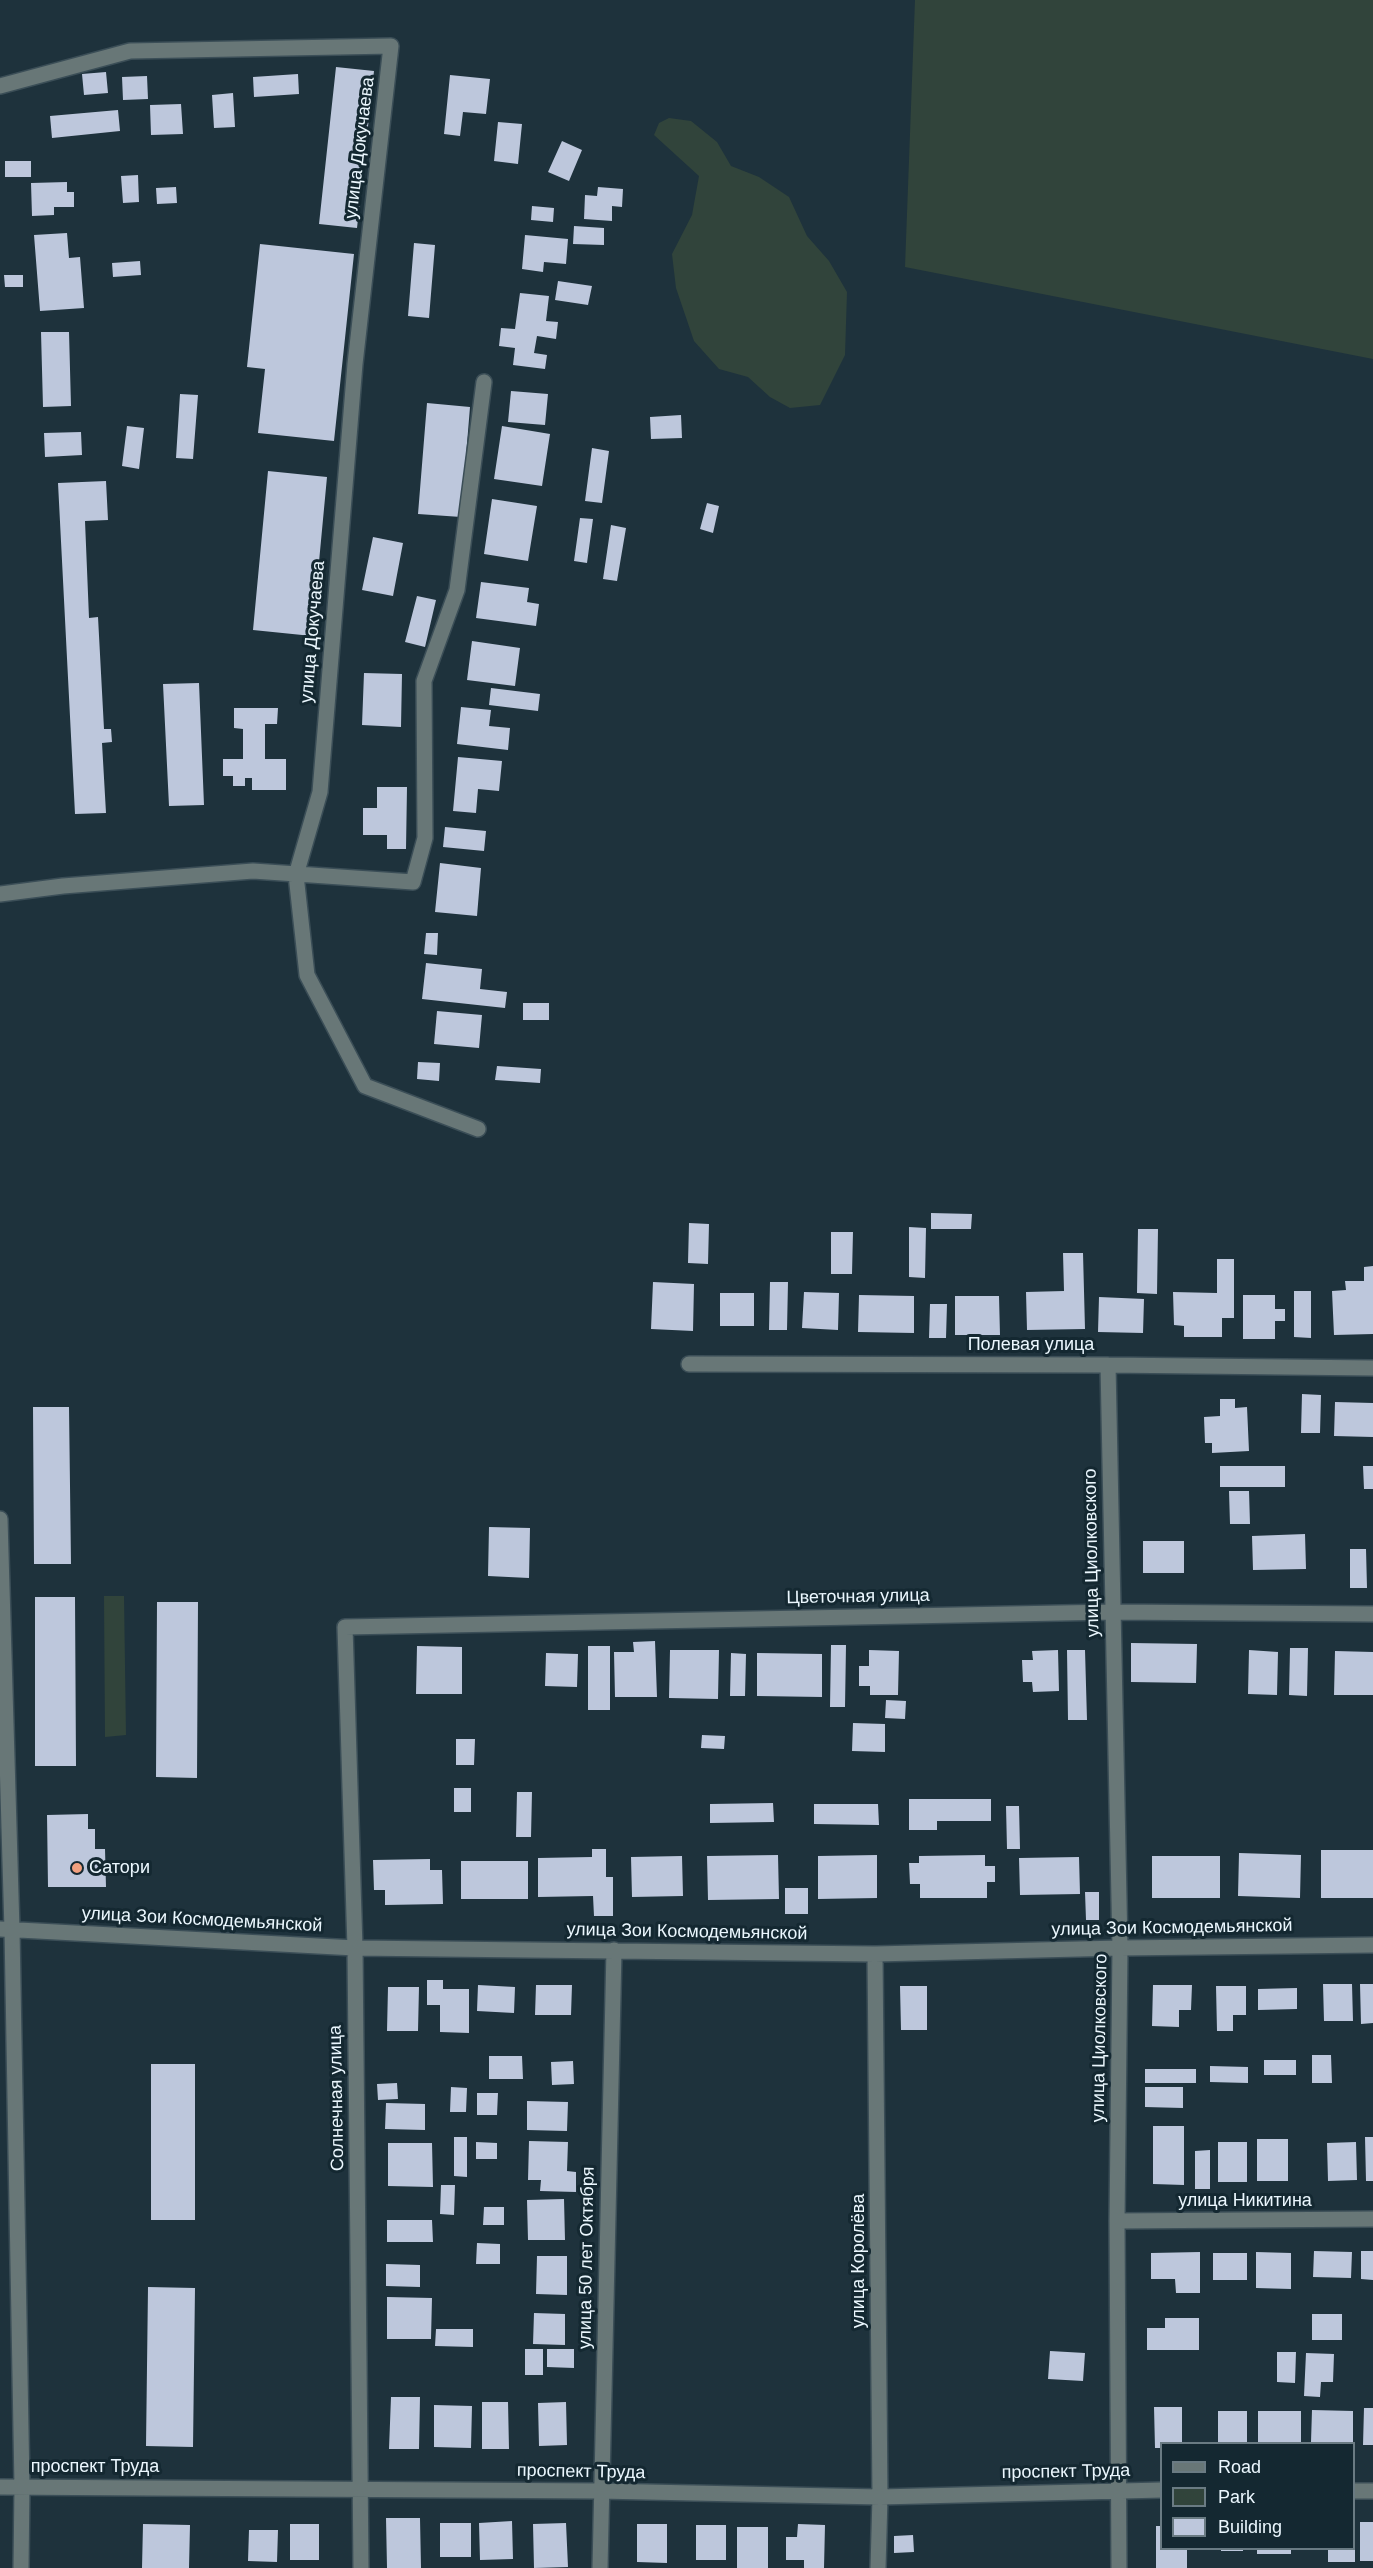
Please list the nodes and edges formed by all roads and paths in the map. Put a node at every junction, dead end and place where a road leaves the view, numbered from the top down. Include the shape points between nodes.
1 (0, 86) edge
2 (484, 382) dead end
3 (296, 875) junction
4 (0, 894) edge
5 (478, 1129) dead end
6 (689, 1364) dead end
7 (1108, 1365) junction
8 (1373, 1368) edge
9 (0, 1519) edge
10 (1112, 1612) junction
11 (1373, 1614) edge
12 (345, 1628) joint
13 (6, 1930) edge
14 (1373, 1945) edge
15 (355, 1948) junction
16 (1120, 1948) junction
17 (614, 1950) junction
18 (875, 1954) junction
19 (1373, 2219) edge
20 (1117, 2221) junction
21 (22, 2486) junction
22 (0, 2487) edge
23 (361, 2489) junction
24 (1117, 2490) junction
25 (1160, 2490) edge
26 (600, 2491) junction
27 (1355, 2491) edge
28 (1373, 2491) edge
29 (880, 2496) junction
30 (21, 2568) edge
31 (361, 2568) edge
32 (600, 2568) edge
33 (878, 2568) edge
34 (1119, 2568) edge

1 - 3 street, улица Докучаева via 130,51 391,46 354,364 320,792
2 - 3 street via 457,590 424,681 425,838 413,882
3 - 4 street via 253,871
3 - 5 street, улица Докучаева via 307,975 365,1086
6 - 7 street, Полевая улица
7 - 8 street, Полевая улица
7 - 10 street, улица Циолковского
9 - 13 street
10 - 11 street, Цветочная улица
10 - 12 street, Цветочная улица
10 - 16 street, улица Циолковского
12 - 15 street, Солнечная улица
13 - 15 street, улица Зои Космодемьянской
13 - 21 street
14 - 16 street, улица Зои Космодемьянской
15 - 17 street, улица Зои Космодемьянской
15 - 23 street, Солнечная улица
16 - 18 street, улица Зои Космодемьянской
16 - 20 street, улица Циолковского
17 - 18 street, улица Зои Космодемьянской
17 - 26 street, улица 50 лет Октября
18 - 29 street, улица Королёва
19 - 20 street, улица Никитина
20 - 24 street, улица Циолковского
21 - 22 street, проспект Труда
21 - 23 street, проспект Труда
21 - 30 street
23 - 26 street, проспект Труда
23 - 31 street, Солнечная улица
24 - 25 street, проспект Труда
24 - 29 street, проспект Труда
24 - 34 street, улица Циолковского
26 - 29 street, проспект Труда
26 - 32 street, улица 50 лет Октября
27 - 28 street
29 - 33 street, улица Королёва

